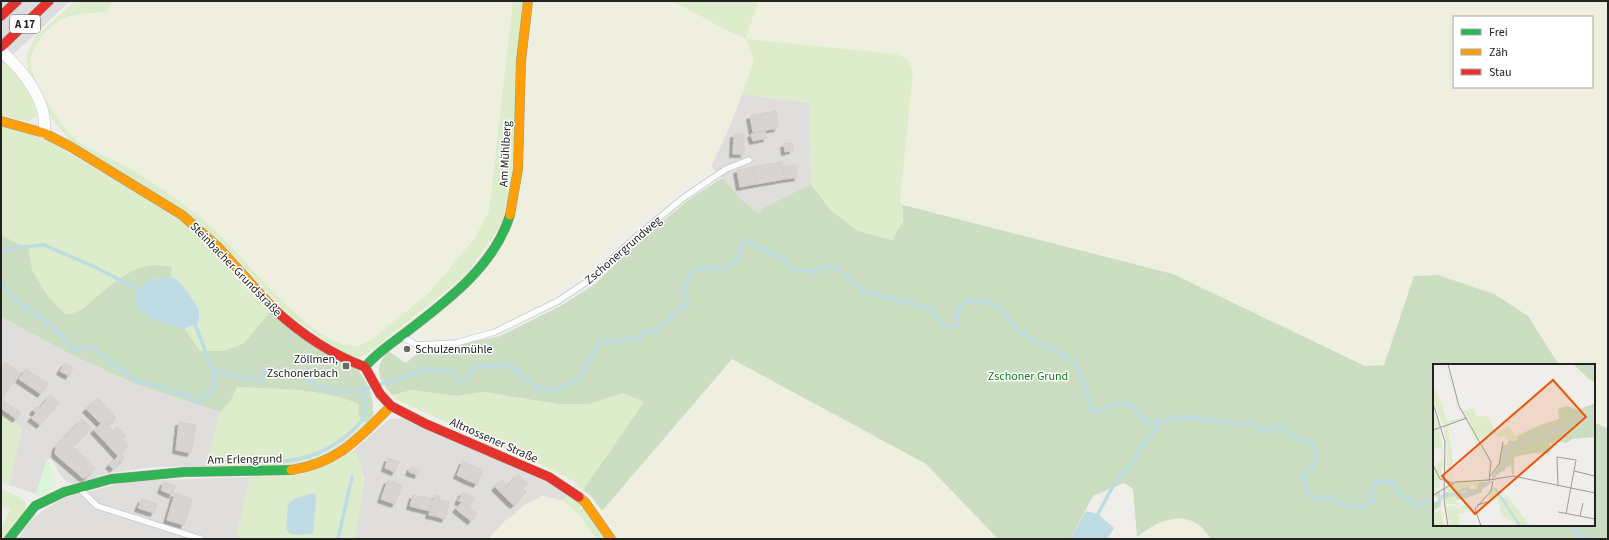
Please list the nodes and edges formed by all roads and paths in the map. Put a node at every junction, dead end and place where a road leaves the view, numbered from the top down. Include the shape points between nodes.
1 (17, 1) edge
2 (48, 1) edge
3 (528, 1) edge
4 (1, 16) edge
5 (1, 46) edge
6 (1, 51) edge
7 (1, 121) edge
8 (44, 133) junction
9 (749, 160) dead end
10 (400, 336) junction
11 (367, 371) junction
12 (391, 406) junction
13 (79, 488) junction
14 (9, 539) edge
15 (201, 539) edge
16 (611, 539) edge

1 - 4 main road, A 17
2 - 5 main road, A 17
3 - 10 main road, Am Mühlberg via 520,64 519,162 506,227 479,268 444,301
6 - 8 street via 20,70 33,90 46,122
7 - 8 main road, Steinbacher Grundstraße
8 - 11 main road, Steinbacher Grundstraße via 117,174 182,215 218,248 268,304 287,321 305,336
9 - 10 lane, Zschonergrundweg via 726,169 683,198 591,279 558,301 495,332 456,343 417,345
10 - 11 main road, Am Mühlberg via 373,357
11 - 12 main road, Altnossener Straße via 380,394
12 - 13 main road, Am Erlengrund via 344,451 301,470 155,473 110,479
12 - 16 main road, Altnossener Straße via 426,424 549,477 569,489 586,502
13 - 14 main road, Am Erlengrund via 35,506
13 - 15 lane via 96,506

